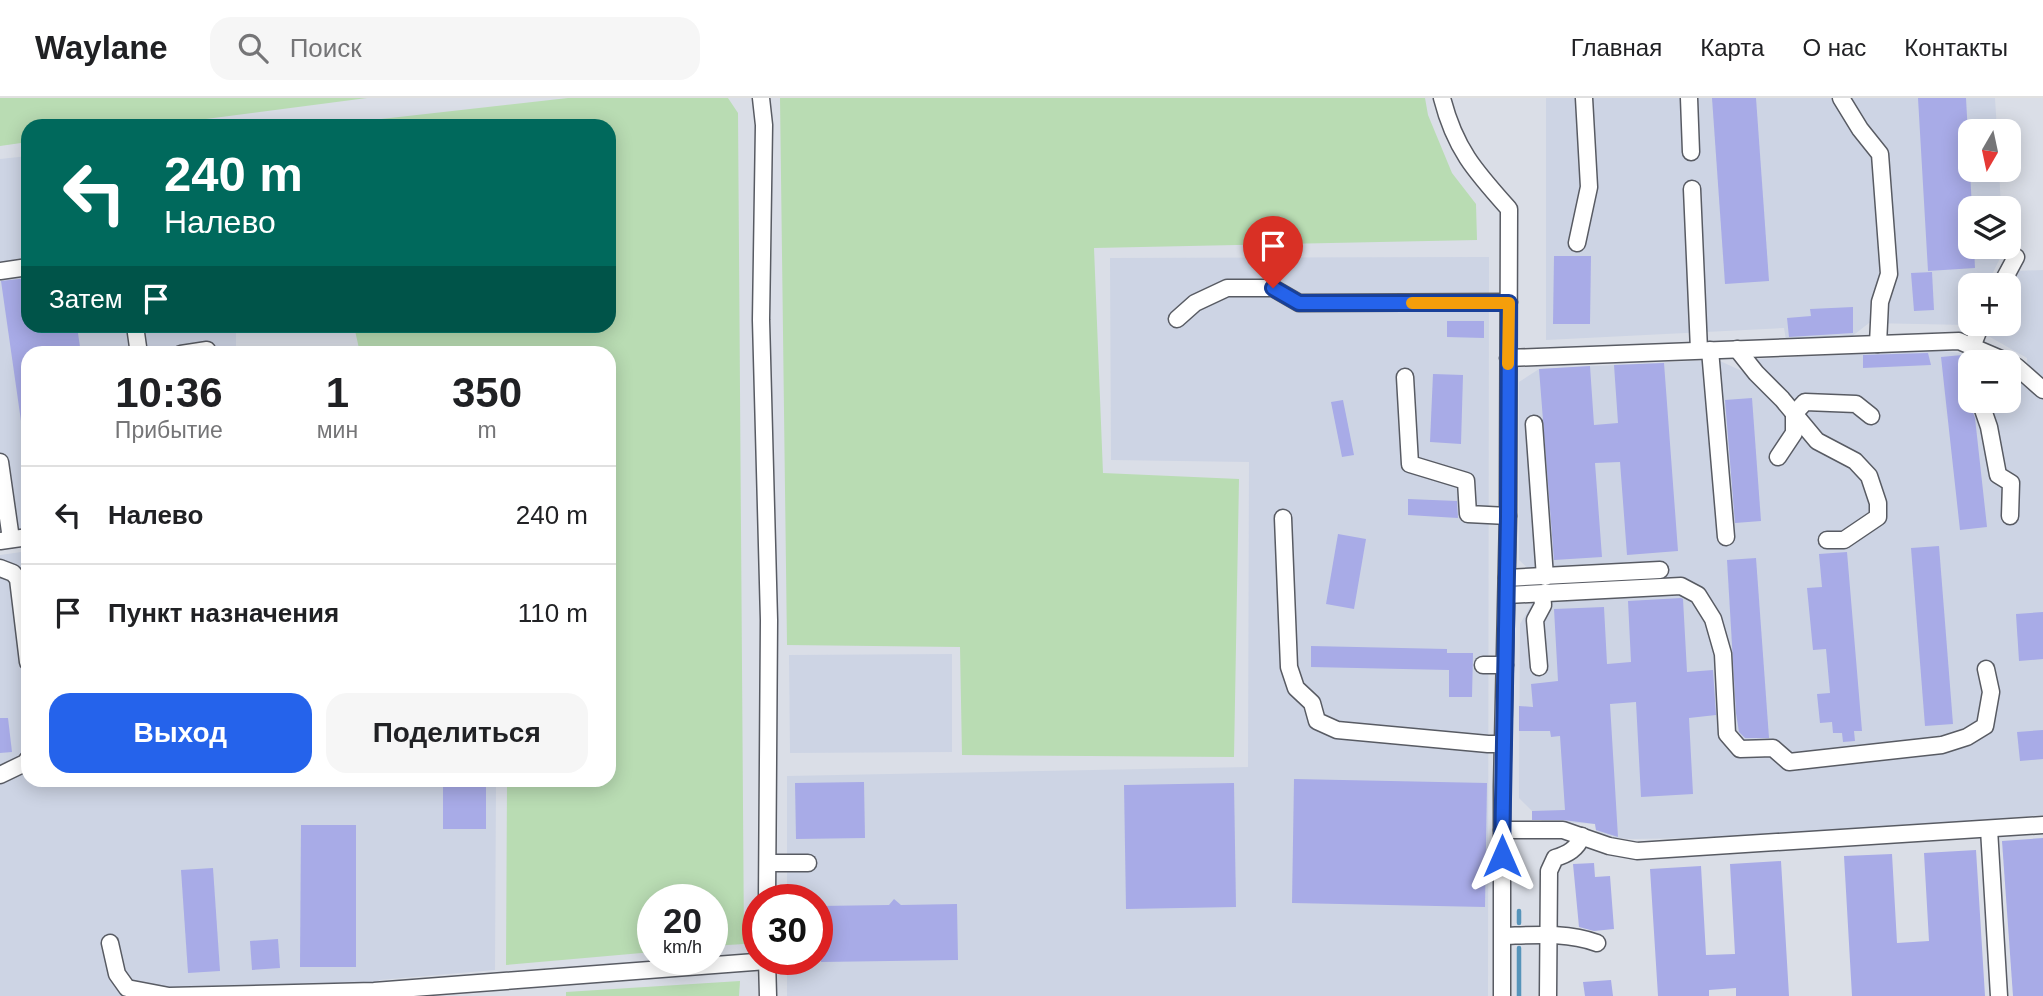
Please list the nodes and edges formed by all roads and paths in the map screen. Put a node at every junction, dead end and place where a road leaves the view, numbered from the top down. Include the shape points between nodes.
1 (761, 98) edge
2 (1443, 98) edge
3 (1584, 98) edge
4 (1689, 98) edge
5 (1841, 98) edge
6 (1691, 152) dead end
7 (1692, 190) dead end
8 (1577, 243) dead end
9 (21, 268) edge
10 (0, 271) edge
11 (1509, 303) junction
12 (1177, 319) dead end
13 (1878, 344) junction
14 (1737, 349) junction
15 (1704, 350) junction
16 (1969, 350) edge
17 (1508, 358) junction
18 (2021, 373) edge
19 (1405, 377) dead end
20 (2043, 390) edge
21 (1984, 413) edge
22 (1794, 414) junction
23 (1871, 416) dead end
24 (1534, 424) dead end
25 (1778, 457) dead end
26 (0, 462) edge
27 (1508, 516) junction
28 (2010, 516) dead end
29 (1283, 518) dead end
30 (1726, 537) dead end
31 (6, 540) edge
32 (1827, 540) dead end
33 (0, 568) edge
34 (1660, 570) dead end
35 (1545, 577) junction
36 (1507, 586) junction
37 (1542, 594) junction
38 (21, 604) edge
39 (1483, 665) dead end
40 (1505, 665) junction
41 (1539, 667) dead end
42 (1986, 668) dead end
43 (1503, 744) junction
44 (21, 765) edge
45 (0, 775) edge
46 (2043, 825) edge
47 (1989, 829) junction
48 (1502, 830) junction
49 (1582, 836) junction
50 (768, 863) junction
51 (808, 863) dead end
52 (767, 884) edge
53 (1549, 935) junction
54 (1503, 936) junction
55 (110, 943) dead end
56 (1598, 943) dead end
57 (742, 962) edge
58 (767, 975) edge
59 (768, 996) edge
60 (1502, 996) edge
61 (1548, 996) edge
62 (2000, 996) edge

1 - 50 street
2 - 11 street via 1459,147 1509,209
3 - 8 street via 1589,187
4 - 6 street
5 - 13 street via 1880,154 1889,274 1880,302
7 - 15 street
9 - 10 street
11 - 12 street via 1299,303 1273,288 1227,288 1195,303
11 - 17 street
13 - 14 street
13 - 16 street via 1959,341
14 - 15 street
14 - 22 street
15 - 17 street
15 - 30 street
17 - 27 street
18 - 20 street
19 - 27 street via 1410,464 1466,481 1468,514
21 - 28 street via 1998,475 2011,483
22 - 23 street via 1805,402 1837,401 1856,404
22 - 25 street via 1794,433
22 - 32 street via 1817,441 1855,461 1869,476 1878,503 1878,517 1861,531 1844,540
24 - 35 street
26 - 31 street
27 - 36 street
29 - 43 street via 1289,667 1296,688 1312,703 1317,721 1337,730
33 - 38 street via 18,579
34 - 35 street
35 - 36 street
36 - 37 street
36 - 40 street
37 - 41 street via 1543,605 1535,620
37 - 42 street via 1681,586 1698,595 1713,619 1723,654 1727,734 1740,749 1773,748 1789,762 1942,745 1967,737 1985,726 1991,692
39 - 40 street
40 - 43 street
43 - 48 street
44 - 45 street
46 - 47 street
47 - 49 street via 1637,851
47 - 62 street
48 - 49 street via 1563,830
48 - 54 street
49 - 53 street via 1569,853 1555,858 1549,871
50 - 51 street
50 - 52 street
53 - 54 street
53 - 56 street
53 - 61 street
54 - 60 street
55 - 57 street via 117,974 127,988 169,996 374,991
58 - 59 street

